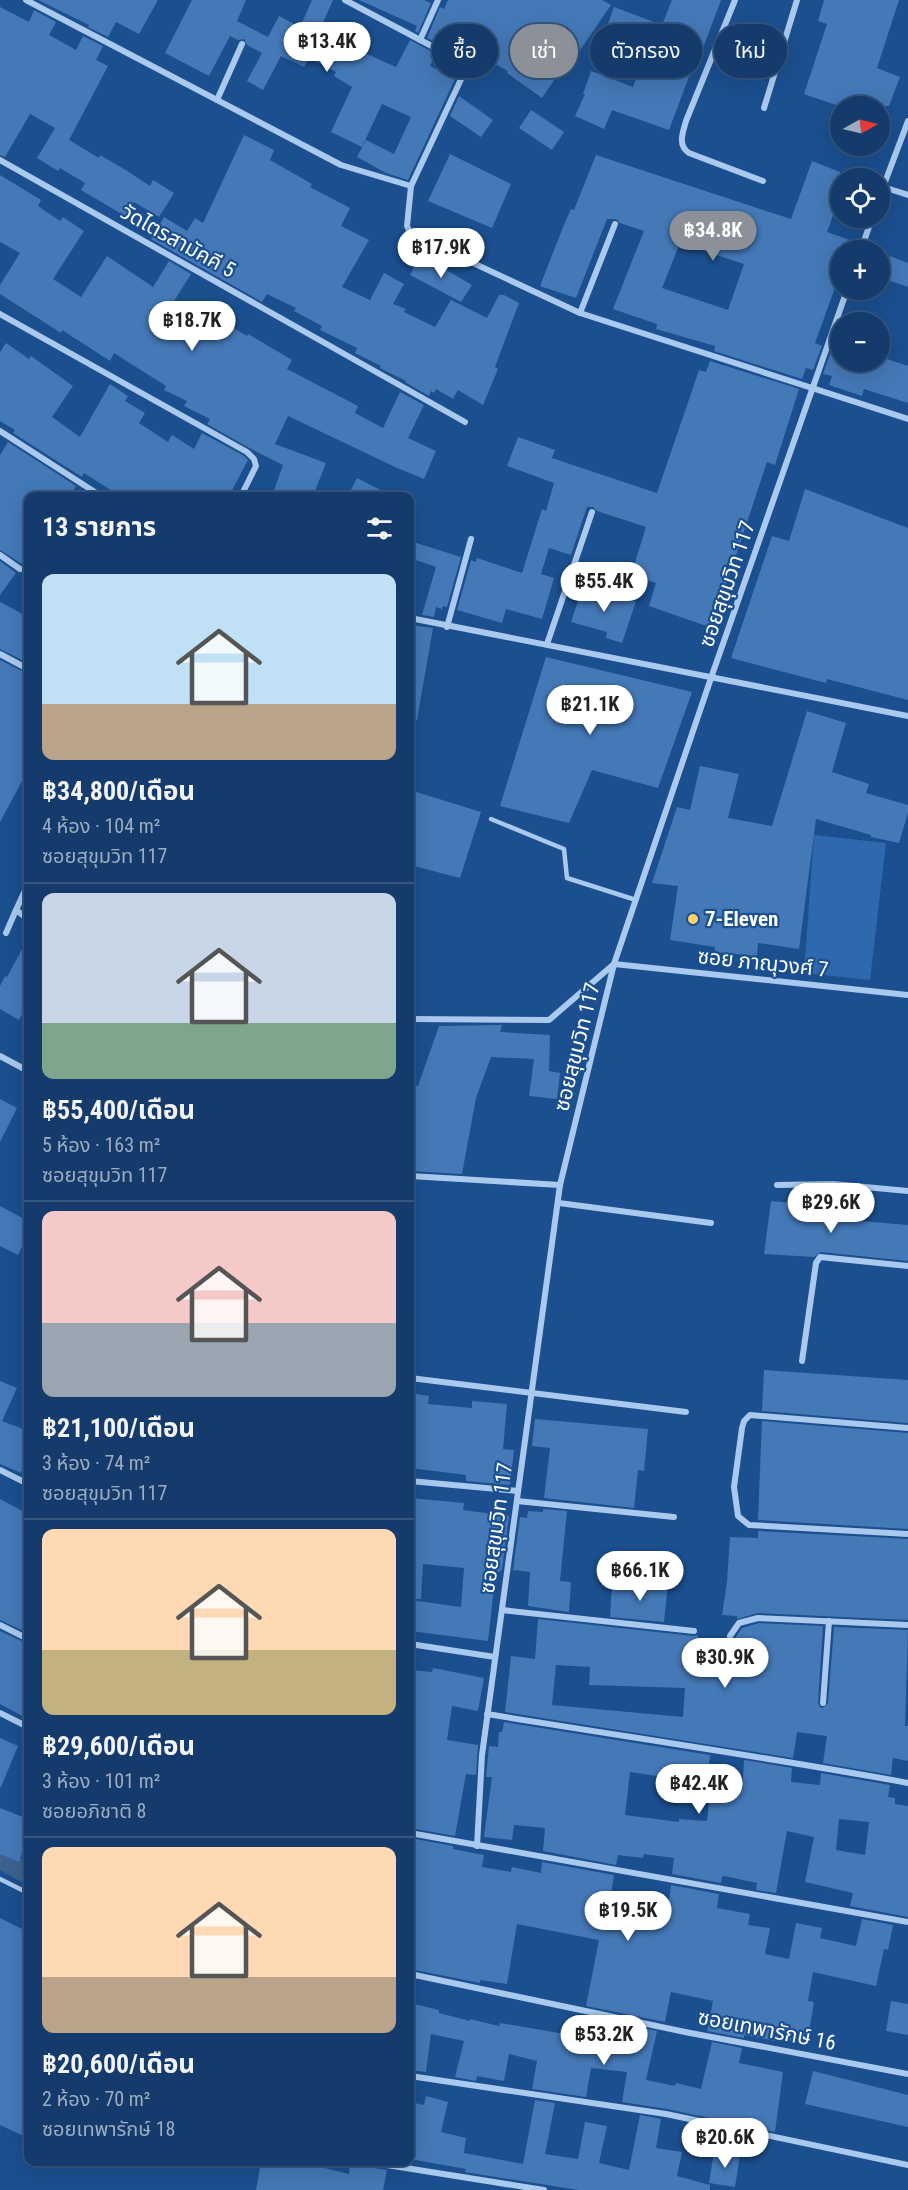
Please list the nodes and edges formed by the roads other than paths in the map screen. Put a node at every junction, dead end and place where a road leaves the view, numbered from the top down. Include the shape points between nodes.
1 (26, 0) edge
2 (345, 0) edge
3 (438, 0) edge
4 (735, 0) edge
5 (797, 0) edge
6 (420, 40) junction
7 (242, 44) dead end
8 (217, 100) junction
9 (764, 108) dead end
10 (908, 121) edge
11 (0, 160) edge
12 (890, 169) edge
13 (763, 181) dead end
14 (411, 186) junction
15 (890, 189) edge
16 (908, 195) edge
17 (615, 224) dead end
18 (843, 300) edge
19 (580, 313) junction
20 (0, 314) edge
21 (812, 389) junction
22 (908, 419) edge
23 (465, 422) dead end
24 (0, 431) edge
25 (95, 492) edge
26 (243, 492) edge
27 (592, 512) dead end
28 (471, 539) dead end
29 (0, 555) edge
30 (20, 569) dead end
31 (414, 619) edge
32 (447, 627) junction
33 (547, 644) junction
34 (0, 654) edge
35 (24, 667) edge
36 (711, 678) junction
37 (908, 716) edge
38 (491, 819) dead end
39 (24, 893) edge
40 (636, 900) junction
41 (16, 910) junction
42 (24, 916) edge
43 (6, 933) dead end
44 (614, 964) junction
45 (908, 995) edge
46 (414, 1019) edge
47 (0, 1056) edge
48 (24, 1069) edge
49 (414, 1176) edge
50 (561, 1185) junction
51 (777, 1185) dead end
52 (908, 1191) edge
53 (559, 1203) junction
54 (711, 1223) dead end
55 (908, 1266) edge
56 (802, 1361) dead end
57 (414, 1378) edge
58 (532, 1392) junction
59 (686, 1412) dead end
60 (908, 1428) edge
61 (0, 1470) edge
62 (414, 1481) edge
63 (24, 1482) edge
64 (518, 1491) junction
65 (517, 1501) junction
66 (674, 1517) dead end
67 (908, 1534) edge
68 (502, 1610) junction
69 (829, 1621) junction
70 (0, 1625) edge
71 (908, 1625) edge
72 (694, 1631) dead end
73 (24, 1637) edge
74 (414, 1645) edge
75 (495, 1657) junction
76 (726, 1676) dead end
77 (823, 1703) dead end
78 (0, 1713) edge
79 (487, 1714) junction
80 (24, 1725) edge
81 (908, 1783) edge
82 (414, 1834) edge
83 (477, 1845) junction
84 (0, 1879) edge
85 (24, 1891) edge
86 (908, 1922) edge
87 (414, 1975) edge
88 (908, 2074) edge
89 (414, 2077) edge
90 (908, 2165) edge
91 (393, 2166) edge
92 (544, 2190) edge

1 - 8 street
2 - 6 street
3 - 6 street
4 - 13 street via 686,121 682,146 689,153
5 - 9 street
6 - 14 street via 464,67
7 - 8 street
8 - 14 street via 341,165
10 - 12 street
11 - 23 street, วัดไตรสามัคคี 5
14 - 19 street via 407,226 411,234
15 - 16 street
17 - 19 street
18 - 21 street, ซอยสุขุมวิท 117
19 - 21 street
20 - 26 street via 247,452 256,466
21 - 22 street
21 - 36 street, ซอยสุขุมวิท 117
24 - 25 street
27 - 33 street
28 - 32 street
29 - 30 street
31 - 32 street
32 - 33 street
33 - 36 street
34 - 35 street
36 - 37 street
36 - 40 street, ซอยสุขุมวิท 117
38 - 40 lane via 564,849 567,878
39 - 41 street
40 - 44 street, ซอยสุขุมวิท 117
41 - 42 street
41 - 43 street
44 - 45 street, ซอย ภาณุวงศ์ 7
44 - 46 street via 549,1020
44 - 50 street, ซอยสุขุมวิท 117
47 - 48 street
49 - 50 street
50 - 53 street, ซอยสุขุมวิท 117
51 - 52 street via 833,1184
53 - 54 street
53 - 58 street, ซอยสุขุมวิท 117
55 - 56 street via 820,1257
57 - 58 street
58 - 59 street
58 - 64 street, ซอยสุขุมวิท 117
60 - 67 street via 750,1415 742,1428 734,1487 738,1516 749,1526
61 - 63 street
62 - 64 street
64 - 65 street, ซอยสุขุมวิท 117
65 - 66 street
65 - 68 street, ซอยสุขุมวิท 117
68 - 72 street
68 - 75 street, ซอยสุขุมวิท 117
69 - 71 street
69 - 76 street via 758,1618 739,1623 730,1636
69 - 77 street
70 - 73 street
74 - 75 street
75 - 79 street, ซอยสุขุมวิท 117
78 - 80 street
79 - 81 street
79 - 83 street, ซอยสุขุมวิท 117
82 - 83 street
83 - 86 street
84 - 85 lane
87 - 88 street, ซอยเทพารักษ์ 16
89 - 90 street via 666,2114
91 - 92 street

